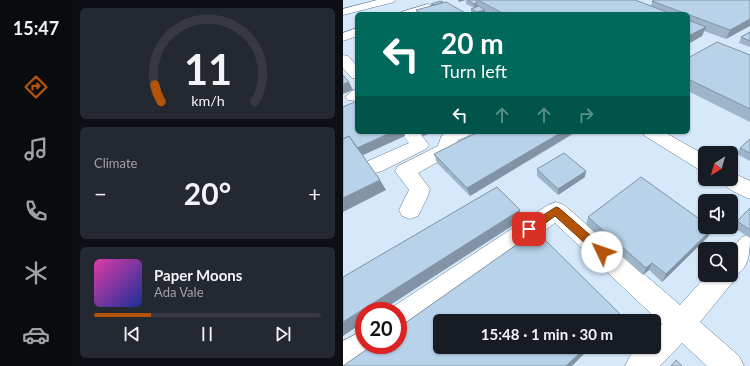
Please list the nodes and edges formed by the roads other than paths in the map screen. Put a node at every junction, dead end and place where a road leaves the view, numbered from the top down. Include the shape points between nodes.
1 (368, 0) edge
2 (390, 0) edge
3 (343, 7) edge
4 (428, 7) edge
5 (343, 12) edge
6 (412, 12) edge
7 (343, 19) edge
8 (355, 21) edge
9 (355, 33) edge
10 (343, 38) edge
11 (343, 58) edge
12 (355, 73) edge
13 (411, 134) edge
14 (457, 134) edge
15 (654, 134) edge
16 (698, 160) edge
17 (375, 166) dead end
18 (738, 184) edge
19 (750, 191) edge
20 (410, 210) dead end
21 (750, 244) edge
22 (738, 258) edge
23 (717, 282) edge
24 (407, 314) edge
25 (682, 323) junction
26 (355, 350) edge
27 (343, 358) edge
28 (640, 366) edge
29 (729, 366) edge

1 - 3 lane
2 - 5 lane
4 - 6 lane
7 - 8 lane
9 - 10 lane
11 - 12 lane
13 - 17 lane via 420,145
14 - 20 lane via 450,137 446,150 405,171 420,189
15 - 16 lane
18 - 19 lane
21 - 22 lane
23 - 25 lane
24 - 25 lane via 556,211
25 - 28 lane
25 - 29 lane
26 - 27 lane

